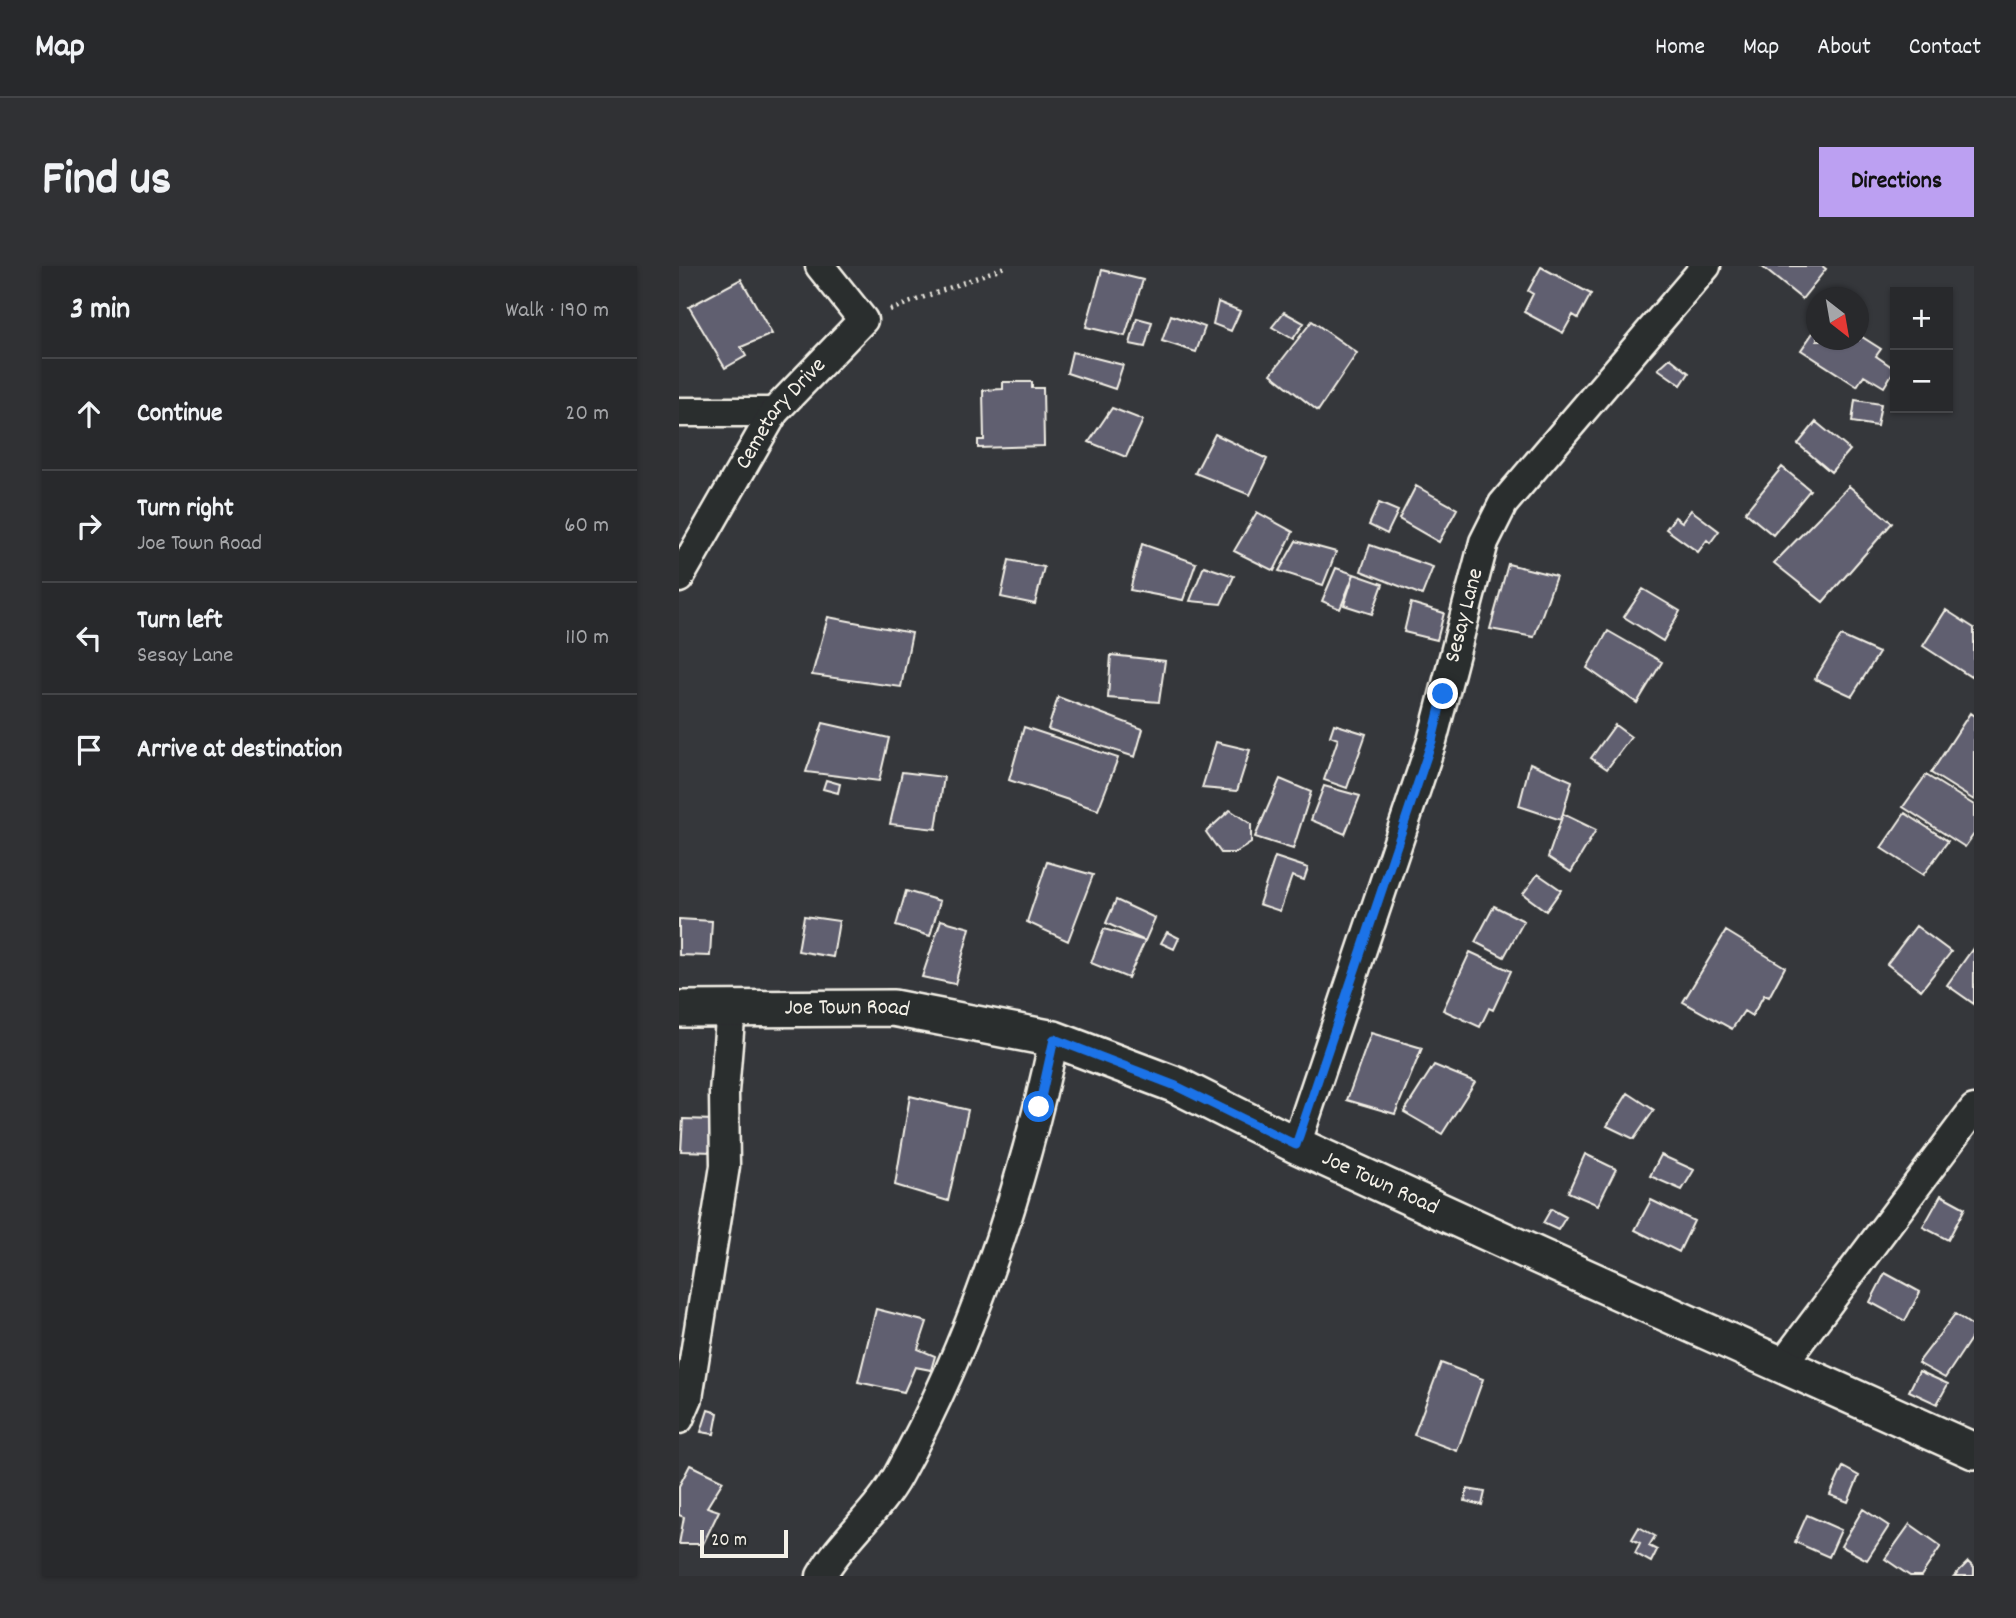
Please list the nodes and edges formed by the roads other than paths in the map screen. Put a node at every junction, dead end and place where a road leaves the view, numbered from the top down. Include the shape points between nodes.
1 (820, 266) edge
2 (1706, 266) edge
3 (679, 412) edge
4 (774, 412) junction
5 (679, 578) edge
6 (731, 1008) junction
7 (679, 1009) edge
8 (1054, 1039) junction
9 (1974, 1109) edge
10 (1296, 1145) junction
11 (1781, 1366) junction
12 (679, 1419) edge
13 (1974, 1451) edge
14 (821, 1576) edge

1 - 4 street, Cemetary Drive via 863,320
2 - 10 street, Sesay Lane via 1503,504 1484,542 1432,741
3 - 4 street
4 - 5 street, Cemetary Drive
6 - 7 street, Joe Town Road
6 - 8 street, Joe Town Road via 893,1008
6 - 12 street via 724,1092 725,1166 688,1398
8 - 10 street, Joe Town Road via 1176,1086
8 - 14 street via 1035,1130 997,1250 946,1383 897,1478
9 - 11 street
10 - 11 street, Joe Town Road
11 - 13 street, Joe Town Road

